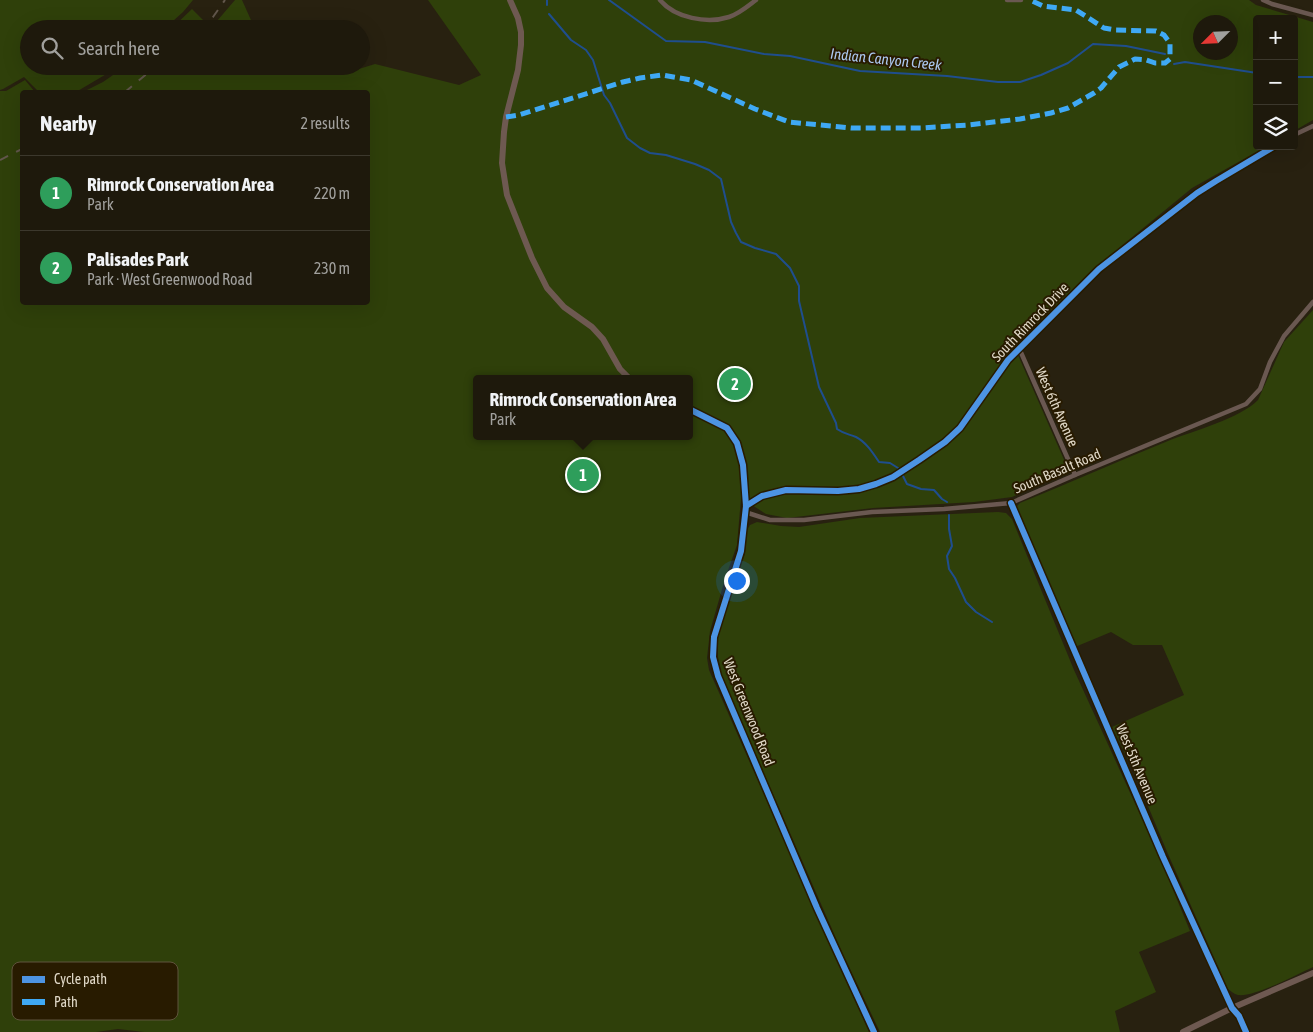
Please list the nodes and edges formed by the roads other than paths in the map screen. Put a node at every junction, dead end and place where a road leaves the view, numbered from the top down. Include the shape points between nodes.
1 (510, 0) edge
2 (660, 0) edge
3 (756, 0) edge
4 (1007, 0) edge
5 (1021, 0) edge
6 (1263, 0) edge
7 (1313, 15) edge
8 (1313, 126) edge
9 (1298, 133) edge
10 (1268, 150) edge
11 (1313, 302) edge
12 (1019, 348) junction
13 (626, 375) edge
14 (693, 411) edge
15 (1075, 475) junction
16 (1011, 503) junction
17 (745, 509) junction
18 (1313, 972) edge
19 (1232, 1008) junction
20 (874, 1032) edge
21 (1183, 1032) edge
22 (1246, 1032) edge

1 - 13 street via 518,18 521,45 504,132 502,163 506,195 547,288 564,306 592,326
2 - 3 street via 674,11 705,19 729,17
4 - 5 street
6 - 7 street
8 - 9 street
10 - 12 street, South Rimrock Drive via 1197,193 1099,269
11 - 15 street, South Basalt Road via 1284,336 1260,389 1246,404
12 - 15 street, West 6th Avenue
12 - 17 street, South Rimrock Drive via 960,428 893,477 859,489 786,490 762,496
14 - 17 street, West Greenwood Road via 727,428 737,443 743,464
15 - 16 street, South Basalt Road
16 - 17 street, South Basalt Road via 804,520 770,520
16 - 19 street, West 5th Avenue
17 - 20 street, West Greenwood Road via 741,551 714,637 713,657 718,676 817,908
18 - 19 street
19 - 21 street
19 - 22 street, West 5th Avenue

